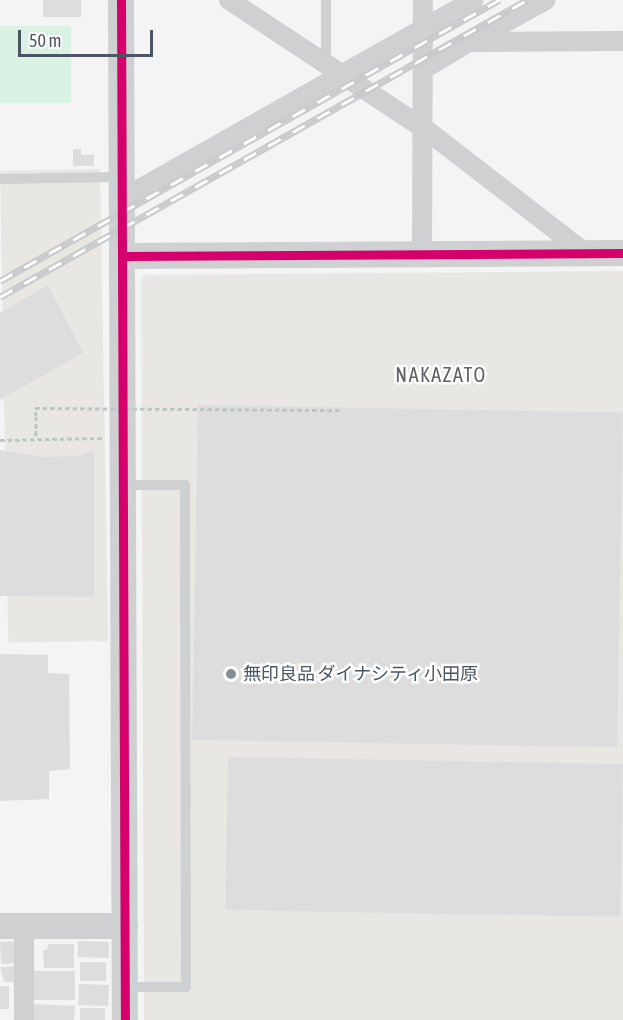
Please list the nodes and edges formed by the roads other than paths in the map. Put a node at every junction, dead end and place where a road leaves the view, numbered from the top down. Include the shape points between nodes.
1 (121, 0) edge
2 (229, 0) edge
3 (326, 0) edge
4 (423, 0) edge
5 (474, 0) edge
6 (546, 0) edge
7 (423, 29) junction
8 (469, 42) junction
9 (623, 42) edge
10 (326, 63) junction
11 (424, 69) junction
12 (343, 75) junction
13 (425, 129) junction
14 (0, 178) edge
15 (122, 188) junction
16 (623, 253) edge
17 (587, 254) junction
18 (422, 255) junction
19 (122, 256) junction
20 (123, 485) junction
21 (12, 926) edge
22 (125, 926) junction
23 (125, 987) junction
24 (24, 1020) edge
25 (125, 1020) edge

1 - 15 street
2 - 10 street
3 - 10 lane
4 - 7 street
5 - 7 street
6 - 8 street
7 - 11 street
7 - 12 street
8 - 9 street
8 - 11 street
10 - 12 street
11 - 13 street
12 - 13 street
12 - 15 street
13 - 17 street
13 - 18 street
14 - 15 lane
15 - 19 street
16 - 17 street
17 - 18 street
18 - 19 street
19 - 20 street
20 - 22 street
20 - 23 lane via 186,485 186,987
21 - 22 street
21 - 24 street
22 - 23 street
23 - 25 street

